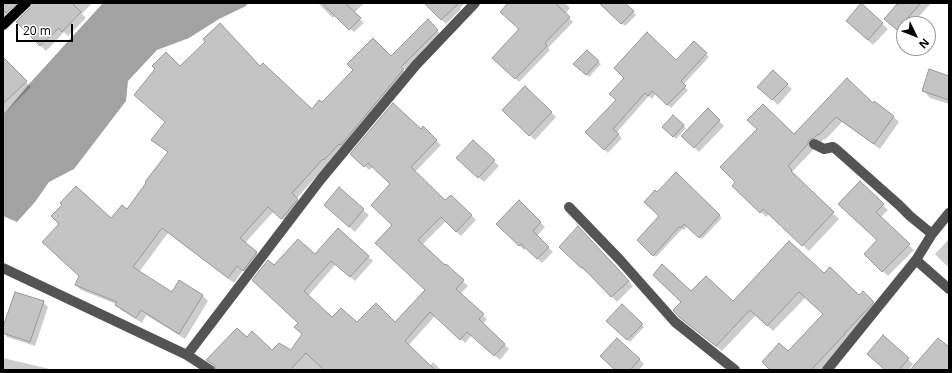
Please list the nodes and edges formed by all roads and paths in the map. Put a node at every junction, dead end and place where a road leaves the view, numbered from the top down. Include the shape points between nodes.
1 (26, 3) edge
2 (475, 3) edge
3 (3, 25) edge
4 (814, 144) dead end
5 (569, 207) dead end
6 (949, 213) edge
7 (932, 234) junction
8 (916, 260) junction
9 (3, 268) edge
10 (949, 288) edge
11 (186, 355) junction
12 (210, 370) edge
13 (735, 370) edge
14 (827, 370) edge

1 - 3 main road
2 - 11 street via 416,65 326,173
4 - 7 street via 824,149 833,147 837,150
5 - 13 street via 675,322
6 - 7 street
7 - 8 street
8 - 10 street
8 - 14 street
9 - 11 street
11 - 12 street

